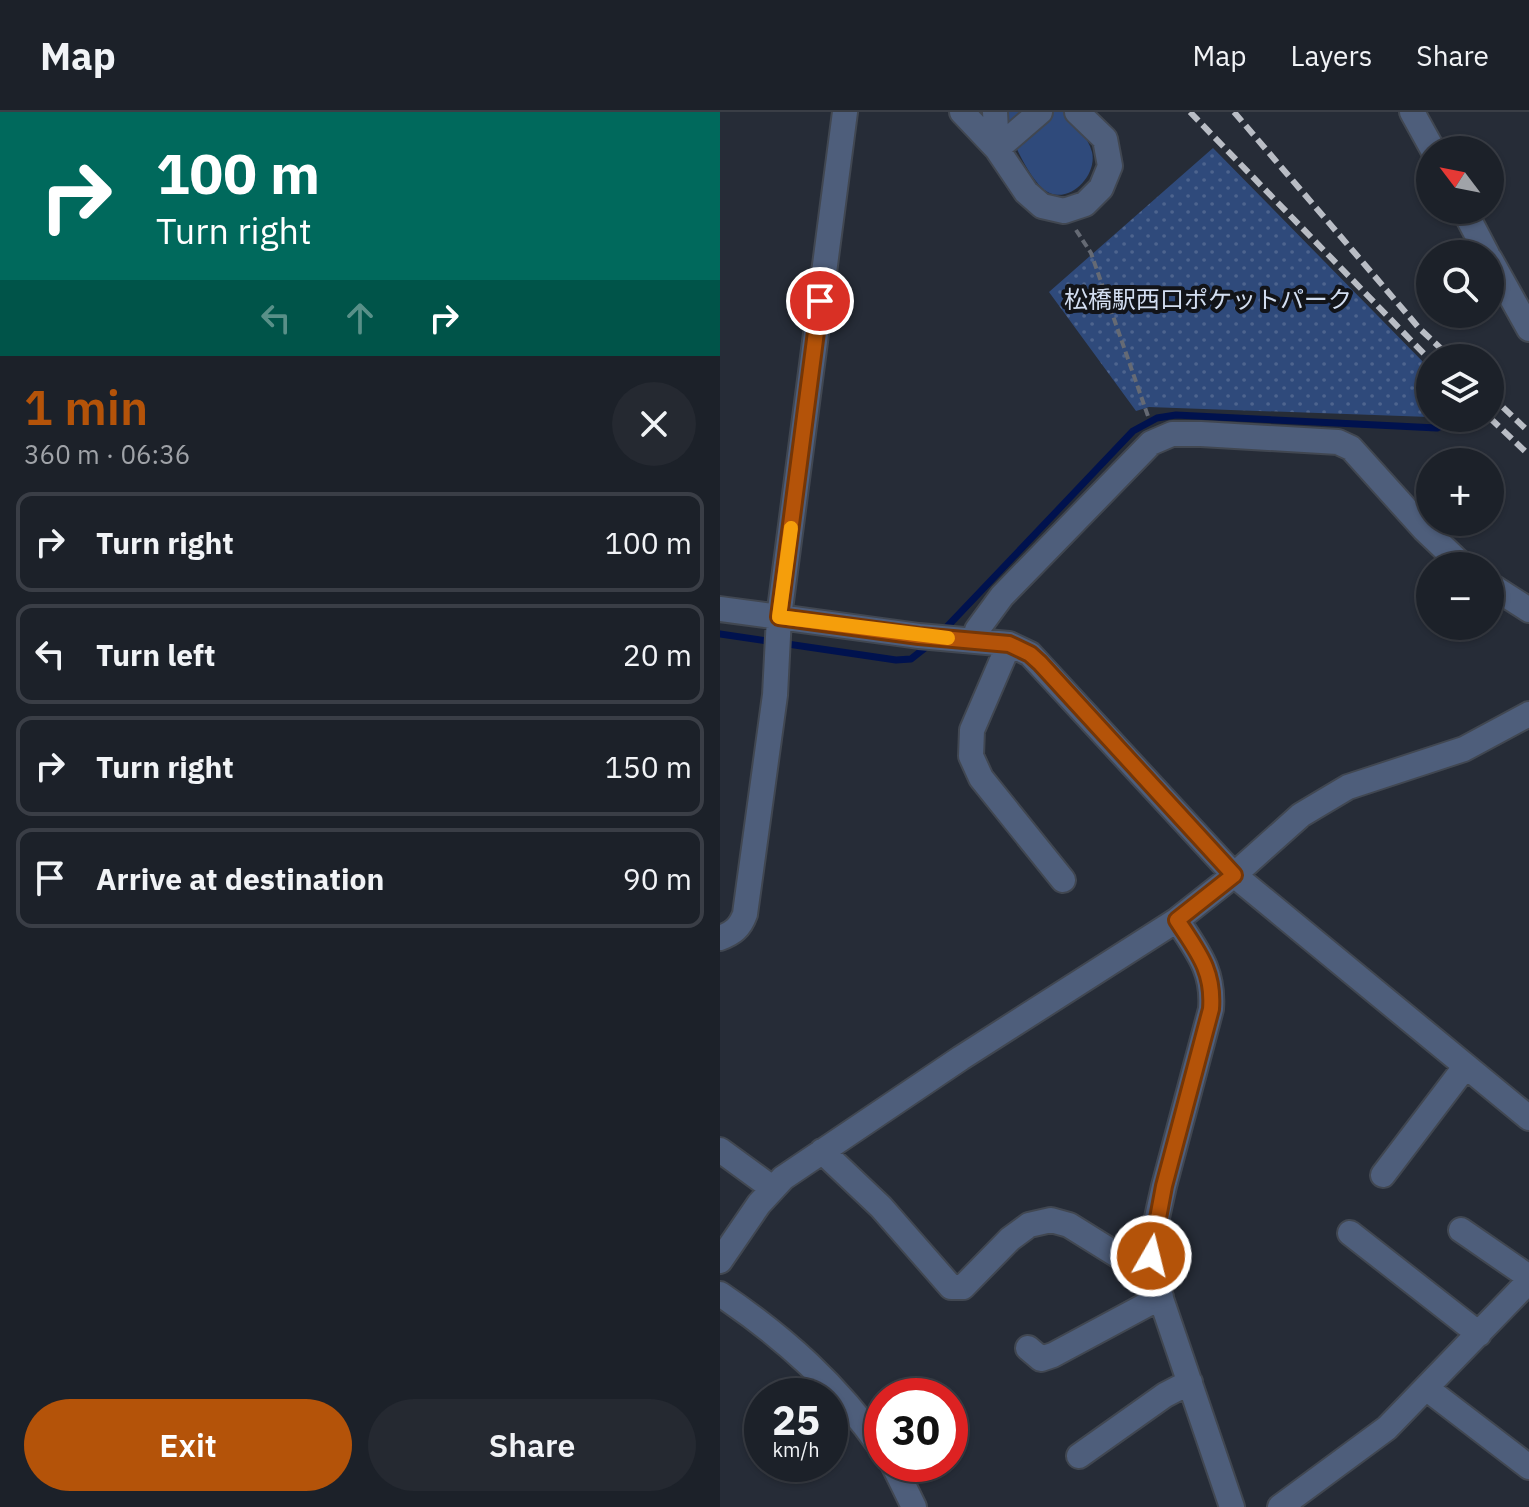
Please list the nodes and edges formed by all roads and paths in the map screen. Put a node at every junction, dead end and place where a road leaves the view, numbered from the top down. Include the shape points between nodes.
1 (845, 112) edge
2 (962, 112) edge
3 (995, 112) edge
4 (1040, 112) edge
5 (1077, 112) edge
6 (1412, 112) edge
7 (1425, 136) edge
8 (997, 149) junction
9 (1064, 211) junction
10 (1504, 284) edge
11 (1529, 329) edge
12 (1145, 413) dead end
13 (1448, 552) edge
14 (1504, 594) edge
15 (720, 609) edge
16 (1529, 610) edge
17 (778, 633) junction
18 (963, 639) junction
19 (1009, 644) junction
20 (1529, 714) edge
21 (1234, 875) junction
22 (1063, 880) dead end
23 (1177, 920) junction
24 (720, 938) edge
25 (1465, 1067) junction
26 (1529, 1118) edge
27 (720, 1150) edge
28 (822, 1151) junction
29 (1383, 1175) dead end
30 (772, 1188) junction
31 (1461, 1230) dead end
32 (1350, 1233) dead end
33 (720, 1261) edge
34 (1528, 1284) edge
35 (1157, 1288) junction
36 (720, 1294) edge
37 (1479, 1334) junction
38 (1028, 1348) dead end
39 (1190, 1382) junction
40 (1426, 1388) junction
41 (864, 1426) edge
42 (1079, 1456) dead end
43 (1529, 1467) edge
44 (902, 1482) edge
45 (914, 1507) edge
46 (1232, 1507) edge
47 (1280, 1507) edge

1 - 17 street
2 - 8 street
3 - 8 street
4 - 8 street
5 - 9 street via 1105,139 1110,166 1101,188 1085,204
6 - 7 street
8 - 9 street via 1026,192 1042,206
9 - 12 path via 1091,253
10 - 11 street
13 - 18 street via 1351,448 1338,442 1172,434 1151,443
14 - 16 street
15 - 17 street
17 - 18 street
17 - 24 street via 775,695 745,914 742,924
18 - 19 street
19 - 21 street via 1040,663
19 - 22 street via 972,730 971,756 981,778
20 - 21 street via 1464,749 1348,787 1301,815
21 - 23 street
21 - 25 street
23 - 28 street
23 - 35 street via 1208,971 1212,999 1152,1240
25 - 26 street
25 - 29 street
27 - 30 street
28 - 30 street
28 - 35 street via 881,1207 951,1287 963,1287 1029,1225 1051,1220 1069,1225
30 - 33 street
31 - 34 street
32 - 37 street
34 - 37 street
35 - 38 street via 1053,1355 1041,1359
35 - 39 street
36 - 41 street via 833,1386
37 - 40 street
39 - 42 street
39 - 46 street
40 - 43 street
40 - 47 street via 1369,1443
44 - 45 street

